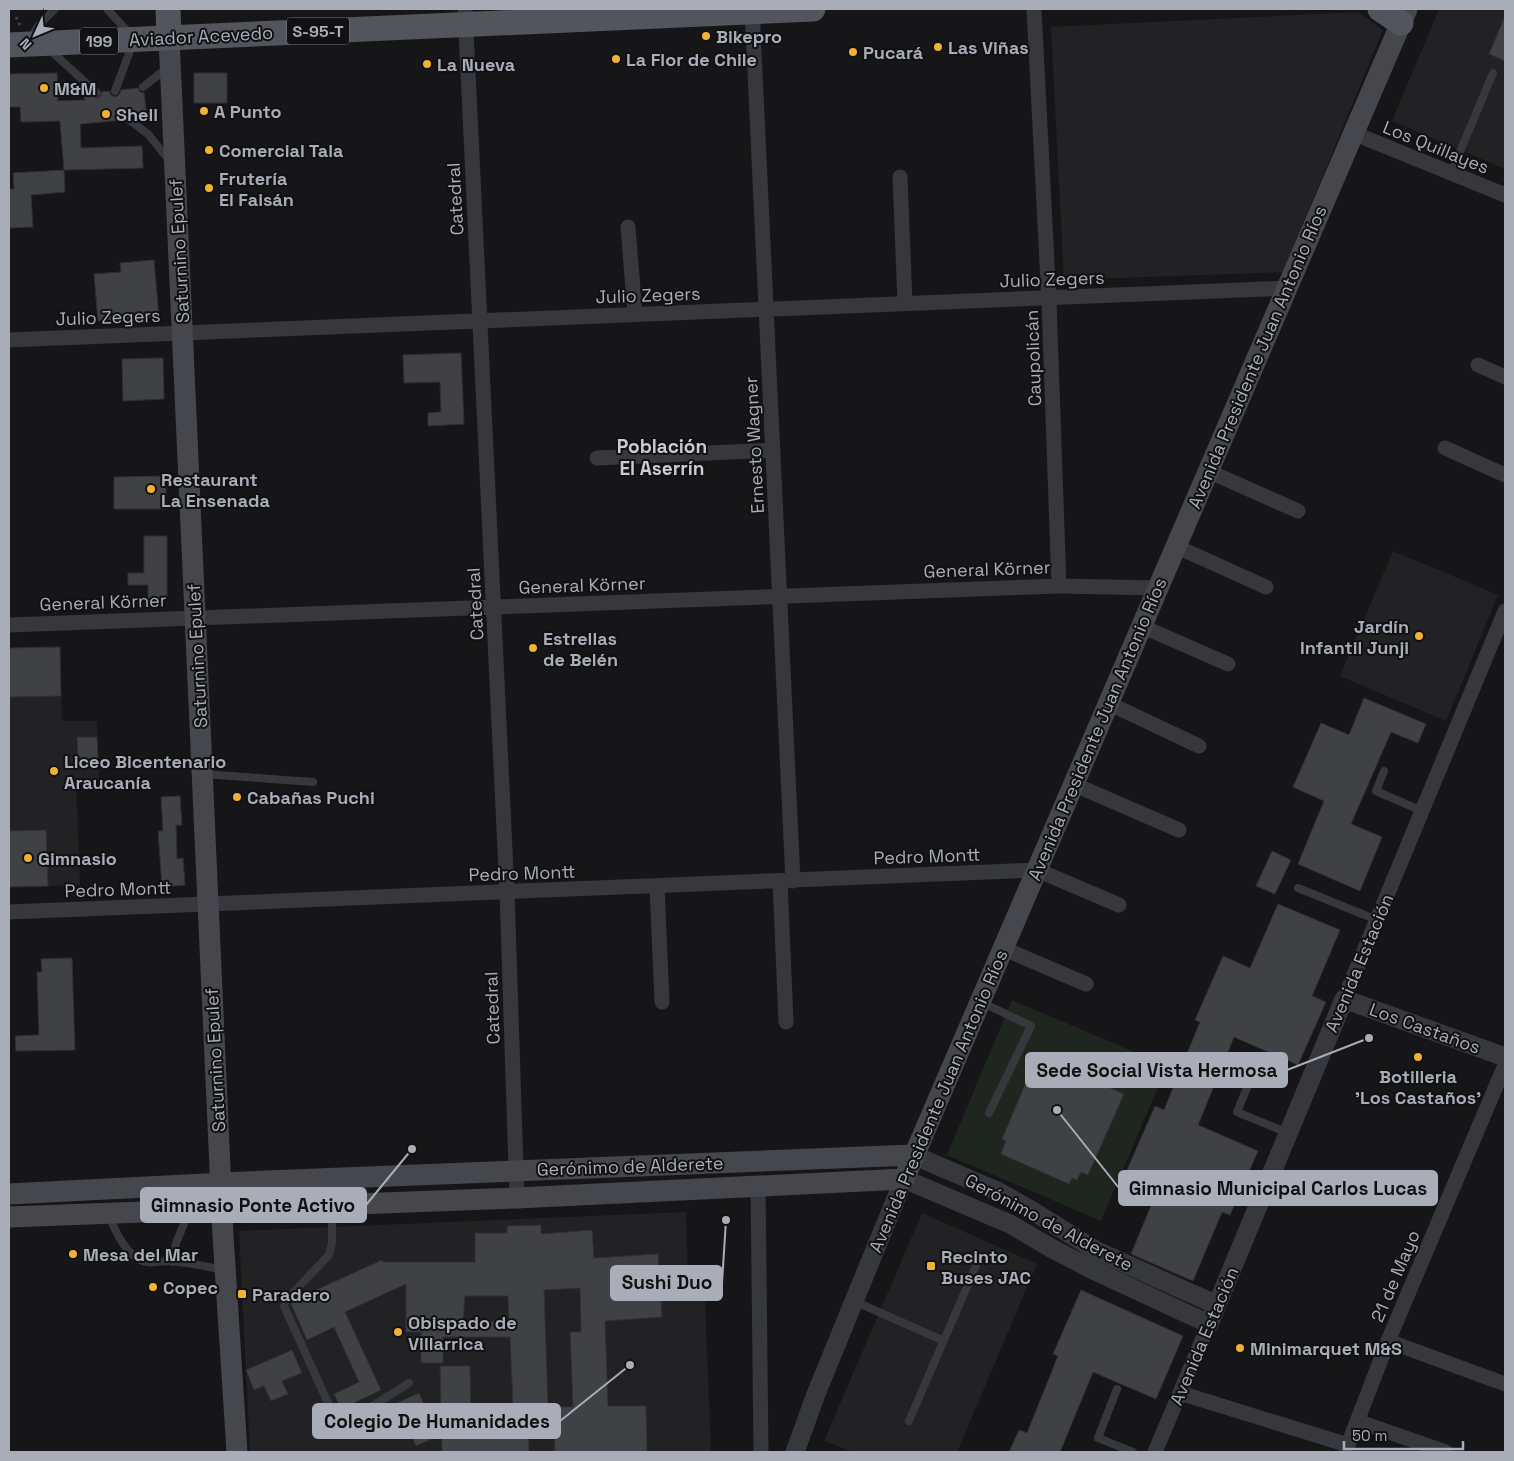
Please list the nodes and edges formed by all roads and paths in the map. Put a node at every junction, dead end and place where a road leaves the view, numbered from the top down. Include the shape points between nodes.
1 (55, 9) edge
2 (108, 9) edge
3 (168, 9) edge
4 (813, 9) edge
5 (1034, 9) edge
6 (1380, 9) edge
7 (752, 10) edge
8 (1404, 16) edge
9 (466, 17) edge
10 (169, 38) junction
11 (135, 39) junction
12 (27, 44) edge
13 (171, 65) junction
14 (1493, 73) dead end
15 (143, 87) dead end
16 (115, 91) dead end
17 (97, 92) dead end
18 (128, 119) dead end
19 (1353, 133) junction
20 (176, 170) junction
21 (1451, 173) junction
22 (900, 177) dead end
23 (1505, 194) edge
24 (628, 227) dead end
25 (1288, 288) junction
26 (1049, 298) junction
27 (906, 303) junction
28 (766, 309) junction
29 (635, 314) junction
30 (480, 321) junction
31 (183, 333) junction
32 (9, 340) edge
33 (1478, 365) dead end
34 (1505, 378) edge
35 (1445, 448) dead end
36 (773, 450) junction
37 (597, 458) dead end
38 (1208, 471) junction
39 (1505, 475) edge
40 (1298, 511) dead end
41 (1175, 546) junction
42 (1059, 586) junction
43 (1266, 587) dead end
44 (1157, 588) junction
45 (780, 596) junction
46 (494, 607) junction
47 (1505, 611) edge
48 (196, 617) junction
49 (9, 624) edge
50 (1141, 626) junction
51 (1228, 664) dead end
52 (1108, 703) junction
53 (1200, 746) dead end
54 (1384, 772) dead end
55 (202, 774) junction
56 (313, 782) dead end
57 (1073, 784) junction
58 (1422, 811) junction
59 (1179, 830) dead end
60 (1037, 870) junction
61 (787, 881) junction
62 (657, 886) junction
63 (1298, 888) dead end
64 (507, 892) junction
65 (208, 904) junction
66 (1119, 906) dead end
67 (9, 912) edge
68 (1377, 920) junction
69 (1002, 948) junction
70 (1086, 984) dead end
71 (1344, 999) junction
72 (980, 1001) junction
73 (662, 1002) dead end
74 (786, 1022) dead end
75 (1505, 1057) edge
76 (1505, 1065) edge
77 (1256, 1066) dead end
78 (989, 1113) dead end
79 (1288, 1132) junction
80 (913, 1155) junction
81 (515, 1170) junction
82 (904, 1179) junction
83 (221, 1183) junction
84 (758, 1185) junction
85 (9, 1194) edge
86 (516, 1198) junction
87 (332, 1204) junction
88 (221, 1208) junction
89 (190, 1210) junction
90 (108, 1213) junction
91 (9, 1217) edge
92 (172, 1262) junction
93 (976, 1266) dead end
94 (224, 1271) junction
95 (854, 1301) junction
96 (1217, 1304) junction
97 (1209, 1324) junction
98 (944, 1341) junction
99 (1388, 1341) junction
100 (409, 1383) dead end
101 (1505, 1384) edge
102 (1117, 1389) dead end
103 (1180, 1393) junction
104 (909, 1421) dead end
105 (1357, 1421) junction
106 (237, 1452) edge
107 (761, 1452) edge
108 (795, 1452) edge
109 (1133, 1452) edge
110 (1155, 1452) edge
111 (1446, 1452) edge

1 - 12 lane via 38,26
2 - 11 lane
3 - 10 main road, Saturnino Epulef
4 - 7 main road, Aviador Acevedo / S-95-T
5 - 26 street, Caupolicán
6 - 8 main road
7 - 9 main road, Aviador Acevedo / S-95-T
7 - 28 street, Ernesto Wagner
8 - 19 main road, Avenida Presidente Juan Antonio Ríos
9 - 10 main road, Aviador Acevedo / S-95-T
9 - 30 street, Catedral
10 - 11 main road, Aviador Acevedo / 199
10 - 13 main road, Saturnino Epulef
11 - 12 main road, Aviador Acevedo / 199
11 - 16 lane
12 - 17 lane
13 - 15 lane
13 - 20 main road, Saturnino Epulef
14 - 21 lane
18 - 20 lane via 157,144
19 - 21 street, Los Quillayes
19 - 25 main road, Avenida Presidente Juan Antonio Ríos
20 - 31 main road, Saturnino Epulef
21 - 23 street, Los Quillayes
22 - 27 street
24 - 29 street
25 - 26 street, Julio Zegers
25 - 38 main road, Avenida Presidente Juan Antonio Ríos
26 - 27 street, Julio Zegers
26 - 42 street, Caupolicán
27 - 28 street, Julio Zegers
28 - 29 street, Julio Zegers
28 - 36 street, Ernesto Wagner
29 - 30 street, Julio Zegers
30 - 31 street, Julio Zegers
30 - 46 street, Catedral
31 - 32 street, Julio Zegers
31 - 48 main road, Saturnino Epulef
33 - 34 street
35 - 39 street
36 - 37 street
36 - 45 street, Ernesto Wagner
38 - 40 street
38 - 41 main road, Avenida Presidente Juan Antonio Ríos
41 - 43 street
41 - 44 main road, Avenida Presidente Juan Antonio Ríos
42 - 44 street, General Körner
42 - 45 street, General Körner
44 - 50 main road, Avenida Presidente Juan Antonio Ríos
45 - 46 street, General Körner
45 - 61 street, Ernesto Wagner
46 - 48 street, General Körner
46 - 64 street, Catedral
47 - 58 street, Avenida Estación
48 - 49 street, General Körner
48 - 55 main road, Saturnino Epulef
50 - 51 street
50 - 52 main road, Avenida Presidente Juan Antonio Ríos
52 - 53 street
52 - 57 main road, Avenida Presidente Juan Antonio Ríos
54 - 58 lane via 1376,791
55 - 56 lane
55 - 65 main road, Saturnino Epulef
57 - 59 street
57 - 60 main road, Avenida Presidente Juan Antonio Ríos
58 - 68 street, Avenida Estación
60 - 61 street, Pedro Montt
60 - 66 street
60 - 69 main road, Avenida Presidente Juan Antonio Ríos
61 - 62 street, Pedro Montt
61 - 74 street, Ernesto Wagner
62 - 64 street, Pedro Montt
62 - 73 street
63 - 68 lane
64 - 65 street, Pedro Montt
64 - 81 street, Catedral
65 - 67 street, Pedro Montt
65 - 83 main road, Saturnino Epulef
68 - 71 street, Avenida Estación
69 - 70 street
69 - 72 main road, Avenida Presidente Juan Antonio Ríos
71 - 75 street, Los Castaños
71 - 79 street, Avenida Estación
72 - 78 lane via 1031,1026
72 - 80 main road, Avenida Presidente Juan Antonio Ríos
76 - 99 street, 21 de Mayo
77 - 79 lane via 1236,1112
79 - 96 street, Avenida Estación
80 - 81 main road, Gerónimo de Alderete
80 - 82 main road, Avenida Presidente Juan Antonio Ríos
80 - 96 street, Gerónimo de Alderete via 999,1192 1096,1250
81 - 83 main road, Gerónimo de Alderete
81 - 86 street, Catedral
82 - 84 main road, Gerónimo de Alderete
82 - 95 street, Avenida Presidente Juan Antonio Ríos
82 - 97 street, Gerónimo de Alderete via 1010,1224 1088,1267
83 - 85 main road, Gerónimo de Alderete
83 - 88 main road, Saturnino Epulef
84 - 86 main road, Gerónimo de Alderete
84 - 107 street
86 - 87 main road, Gerónimo de Alderete
87 - 88 main road, Gerónimo de Alderete
87 - 100 lane via 329,1255 284,1306 333,1414 341,1420 349,1421
88 - 89 main road, Gerónimo de Alderete
88 - 94 main road, Saturnino Epulef
89 - 90 main road, Gerónimo de Alderete
89 - 92 lane
90 - 91 main road, Gerónimo de Alderete
90 - 92 lane via 119,1238 135,1256 146,1262
92 - 94 lane via 201,1264
93 - 98 lane
94 - 106 main road, Saturnino Epulef
95 - 98 lane
95 - 108 street, Avenida Presidente Juan Antonio Ríos
96 - 97 street, Avenida Estación
97 - 103 street, Avenida Estación
98 - 104 lane
99 - 101 street
99 - 105 street, 21 de Mayo
102 - 109 lane via 1098,1438
103 - 105 street, 21 de Mayo via 1348,1445
103 - 110 street, Avenida Estación
105 - 111 street

